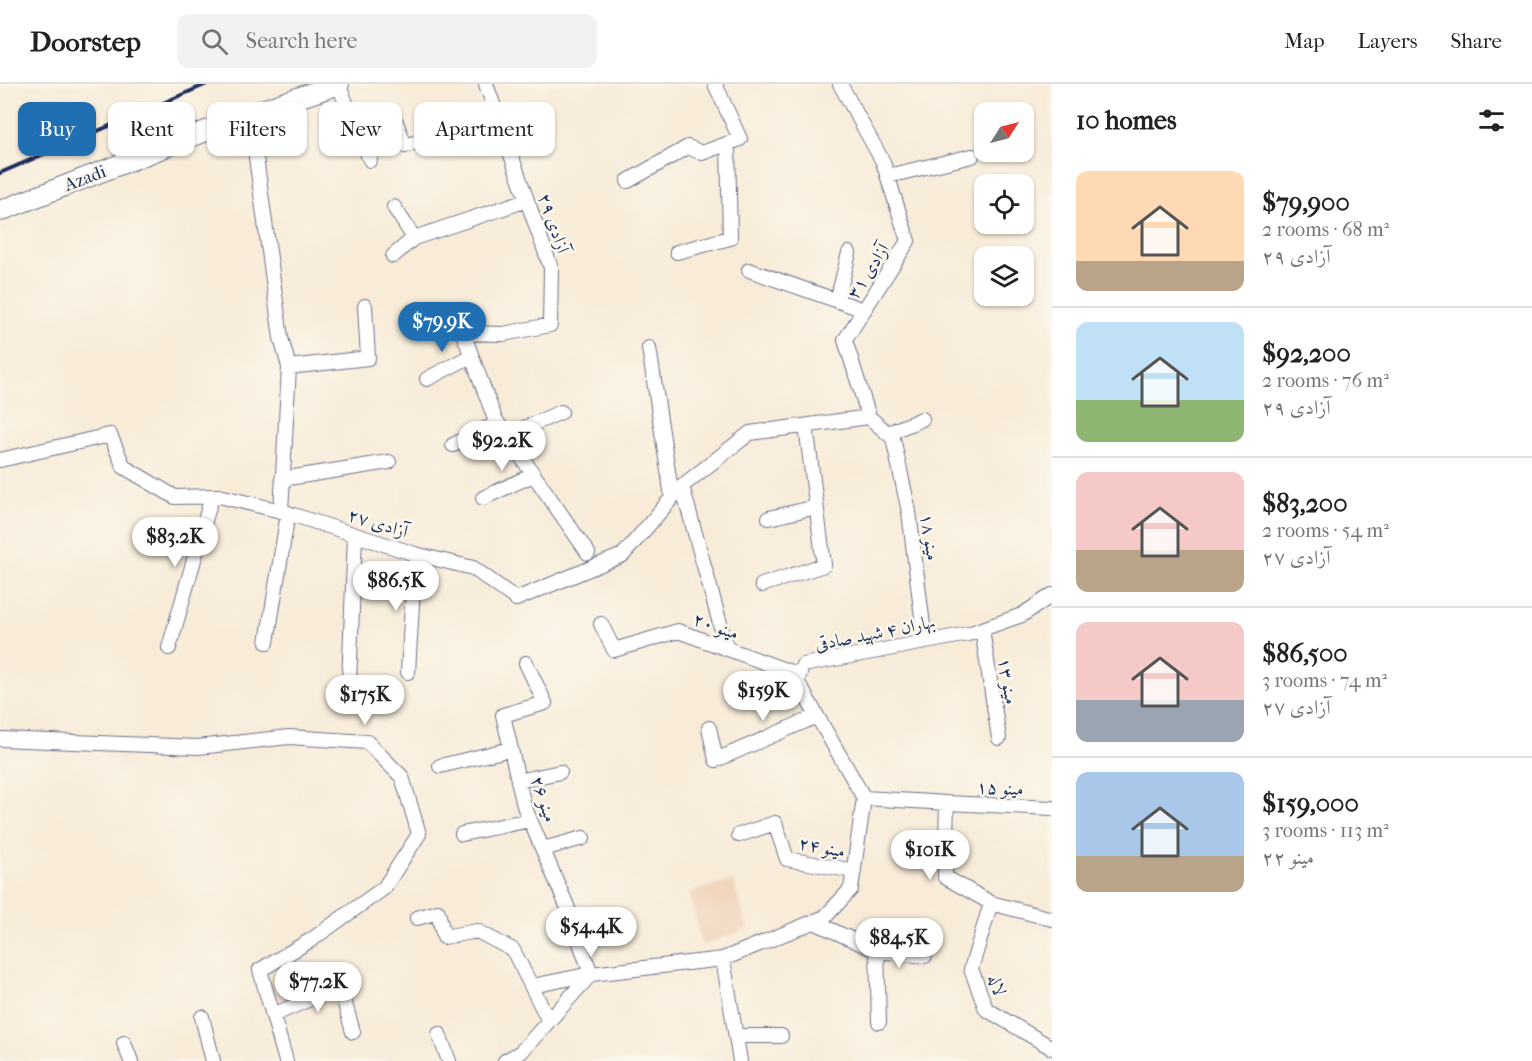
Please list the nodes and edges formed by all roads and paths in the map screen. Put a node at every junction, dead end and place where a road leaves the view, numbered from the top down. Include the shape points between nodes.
1 (339, 84) edge
2 (486, 84) edge
3 (715, 84) edge
4 (840, 84) edge
5 (286, 102) edge
6 (493, 102) edge
7 (207, 131) edge
8 (402, 138) edge
9 (414, 143) edge
10 (728, 145) junction
11 (256, 156) edge
12 (512, 156) edge
13 (972, 156) dead end
14 (370, 160) dead end
15 (888, 176) junction
16 (628, 181) dead end
17 (527, 200) junction
18 (394, 207) dead end
19 (0, 211) edge
20 (414, 238) junction
21 (677, 252) dead end
22 (849, 253) dead end
23 (393, 256) dead end
24 (749, 270) dead end
25 (837, 301) junction
26 (365, 306) dead end
27 (864, 310) junction
28 (649, 348) dead end
29 (471, 356) junction
30 (289, 367) junction
31 (427, 379) dead end
32 (561, 412) dead end
33 (869, 417) junction
34 (922, 419) dead end
35 (498, 423) junction
36 (806, 426) junction
37 (890, 435) junction
38 (506, 436) junction
39 (453, 445) dead end
40 (0, 460) edge
41 (389, 462) dead end
42 (533, 475) junction
43 (282, 479) junction
44 (682, 486) junction
45 (212, 496) junction
46 (672, 497) junction
47 (483, 498) dead end
48 (816, 507) junction
49 (284, 512) junction
50 (769, 518) dead end
51 (355, 535) junction
52 (588, 553) dead end
53 (415, 554) junction
54 (762, 585) dead end
55 (1052, 595) edge
56 (601, 624) dead end
57 (982, 629) junction
58 (267, 642) dead end
59 (925, 642) junction
60 (169, 648) dead end
61 (728, 649) junction
62 (526, 663) dead end
63 (408, 672) dead end
64 (799, 675) junction
65 (349, 684) dead end
66 (817, 716) junction
67 (709, 728) dead end
68 (999, 738) dead end
69 (0, 739) edge
70 (511, 749) junction
71 (440, 766) dead end
72 (561, 771) dead end
73 (518, 781) junction
74 (864, 798) junction
75 (947, 803) junction
76 (1052, 808) edge
77 (530, 820) junction
78 (462, 834) dead end
79 (739, 835) dead end
80 (583, 838) dead end
81 (543, 849) junction
82 (854, 871) junction
83 (991, 903) junction
84 (417, 918) dead end
85 (1052, 919) edge
86 (814, 922) junction
87 (877, 951) junction
88 (925, 956) dead end
89 (723, 959) junction
90 (591, 974) junction
91 (531, 986) junction
92 (273, 1015) junction
93 (202, 1017) dead end
94 (549, 1021) junction
95 (879, 1022) dead end
96 (353, 1032) dead end
97 (439, 1034) dead end
98 (736, 1036) junction
99 (781, 1036) dead end
100 (124, 1043) dead end
101 (1052, 1048) edge
102 (131, 1061) edge
103 (213, 1061) edge
104 (285, 1061) edge
105 (449, 1061) edge
106 (506, 1061) edge
107 (740, 1061) edge

1 - 5 main road, Azadi
1 - 14 street
2 - 6 street, آزادی ۲۹
3 - 10 street via 740,139
4 - 15 street, آزادی ۳۱
7 - 19 main road, Azadi
8 - 9 street via 405,146
10 - 16 street via 702,153 688,147
10 - 21 street via 730,238
11 - 30 street via 281,338
12 - 17 street, آزادی ۲۹
13 - 15 street
15 - 27 street, آزادی ۳۱ via 908,241
17 - 20 street
17 - 29 street, آزادی ۲۹ via 551,268 550,325 503,334 463,333
18 - 20 street
20 - 23 street
22 - 25 street
24 - 25 street
25 - 27 street
26 - 30 street via 368,358
27 - 33 street, آزادی ۳۱ via 845,340
28 - 46 street
29 - 31 street
29 - 35 street, آزادی ۲۹
30 - 43 street
32 - 38 street
33 - 36 street, آزادی ۲۷
33 - 37 street
34 - 37 street
35 - 38 street, آزادی ۲۹
35 - 39 street
36 - 44 street, آزادی ۲۷ via 750,434
36 - 48 street
37 - 59 street, مینو ۱۸ via 909,512
38 - 42 street, آزادی ۲۹
40 - 45 street, آزادی ۲۷ via 110,435 124,468 176,498
41 - 43 street
42 - 47 street
42 - 52 street, آزادی ۲۹
43 - 49 street
44 - 46 street, آزادی ۲۷
44 - 61 street
45 - 49 street, آزادی ۲۷
45 - 60 street
46 - 53 street, آزادی ۲۷ via 623,555 516,599 473,568
48 - 50 street
48 - 54 street via 824,565
49 - 51 street, آزادی ۲۷
49 - 58 street
51 - 53 street, آزادی ۲۷
51 - 65 street
53 - 63 street
55 - 57 street, بهاران ۴ شهید صادقی via 1022,615
56 - 61 street, مینو ۲۰ via 614,650 678,631
57 - 59 street, بهاران ۴ شهید صادقی
57 - 68 street, مینو ۱۳
59 - 64 street, بهاران ۴ شهید صادقی via 803,665
61 - 64 street, مینو ۲۰
62 - 70 street, مینو ۲۶ via 545,703 503,715
64 - 66 street, بهاران ۴ شهید صادقی via 797,681
66 - 67 street via 716,760
66 - 74 street, بهاران ۴ شهید صادقی
69 - 92 street via 198,747 289,737 367,742 402,777 419,834 384,888 311,940 260,970
70 - 71 street
70 - 73 street, مینو ۲۶
72 - 73 street
73 - 77 street, مینو ۲۶
74 - 75 street, مینو ۱۵
74 - 82 street
75 - 76 street, مینو ۱۵
75 - 83 street via 945,877
77 - 78 street
77 - 81 street, مینو ۲۶
79 - 82 street, مینو ۲۴ via 775,823 787,859
80 - 81 street
81 - 90 street, مینو ۲۶
82 - 86 street via 851,889 825,917
83 - 85 street
83 - 101 street, لاله via 971,969 986,1010
84 - 91 street via 438,912 444,937 477,931 513,950
86 - 87 street
86 - 89 street
87 - 88 street
87 - 95 street
89 - 90 street
89 - 98 street
90 - 91 street
90 - 94 street
91 - 94 street
92 - 96 street via 340,986
92 - 104 street
93 - 103 street
94 - 106 street via 521,1052
97 - 105 street
98 - 99 street
98 - 107 street
100 - 102 street

